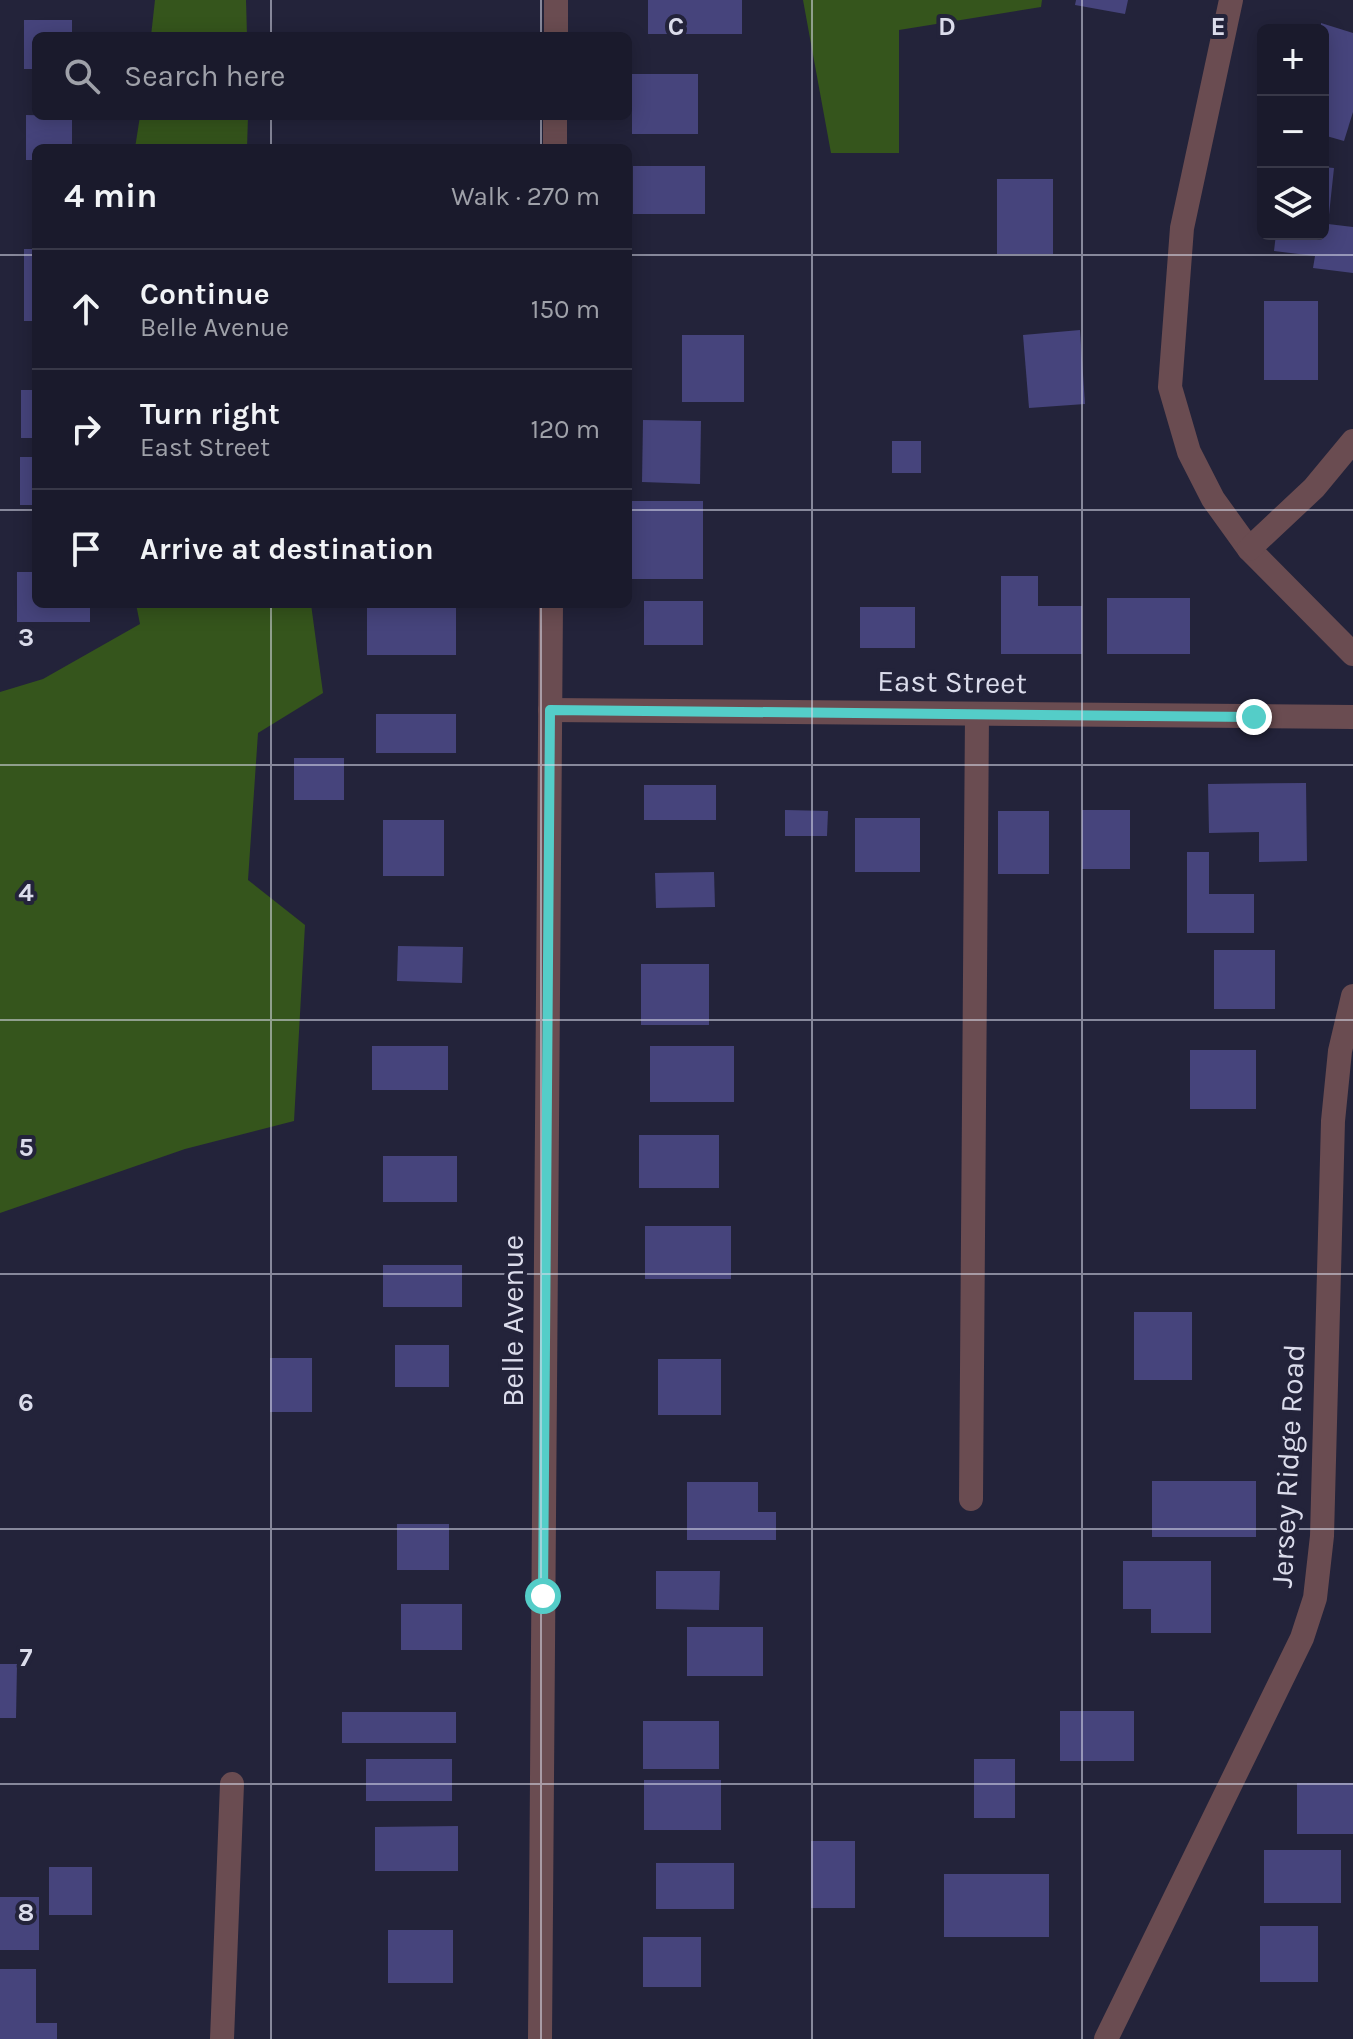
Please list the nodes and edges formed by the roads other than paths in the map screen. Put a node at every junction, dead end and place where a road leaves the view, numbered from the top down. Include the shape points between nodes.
1 (556, 0) edge
2 (1231, 0) edge
3 (556, 32) edge
4 (555, 120) edge
5 (555, 144) edge
6 (1353, 441) edge
7 (1249, 549) junction
8 (551, 608) edge
9 (1353, 654) edge
10 (550, 710) junction
11 (977, 715) junction
12 (1353, 717) edge
13 (1353, 996) edge
14 (971, 1499) dead end
15 (232, 1784) dead end
16 (222, 2039) edge
17 (540, 2039) edge
18 (1106, 2039) edge

1 - 3 street
2 - 7 street via 1182,228 1170,387 1189,452 1213,499
4 - 5 street
6 - 7 street via 1314,488
7 - 9 street
8 - 10 street, Belle Avenue
10 - 11 street, East Street
10 - 17 street, Belle Avenue
11 - 12 street, East Street
11 - 14 street
13 - 18 street, Jersey Ridge Road via 1340,1051 1333,1121 1322,1536 1315,1598 1302,1638
15 - 16 street

